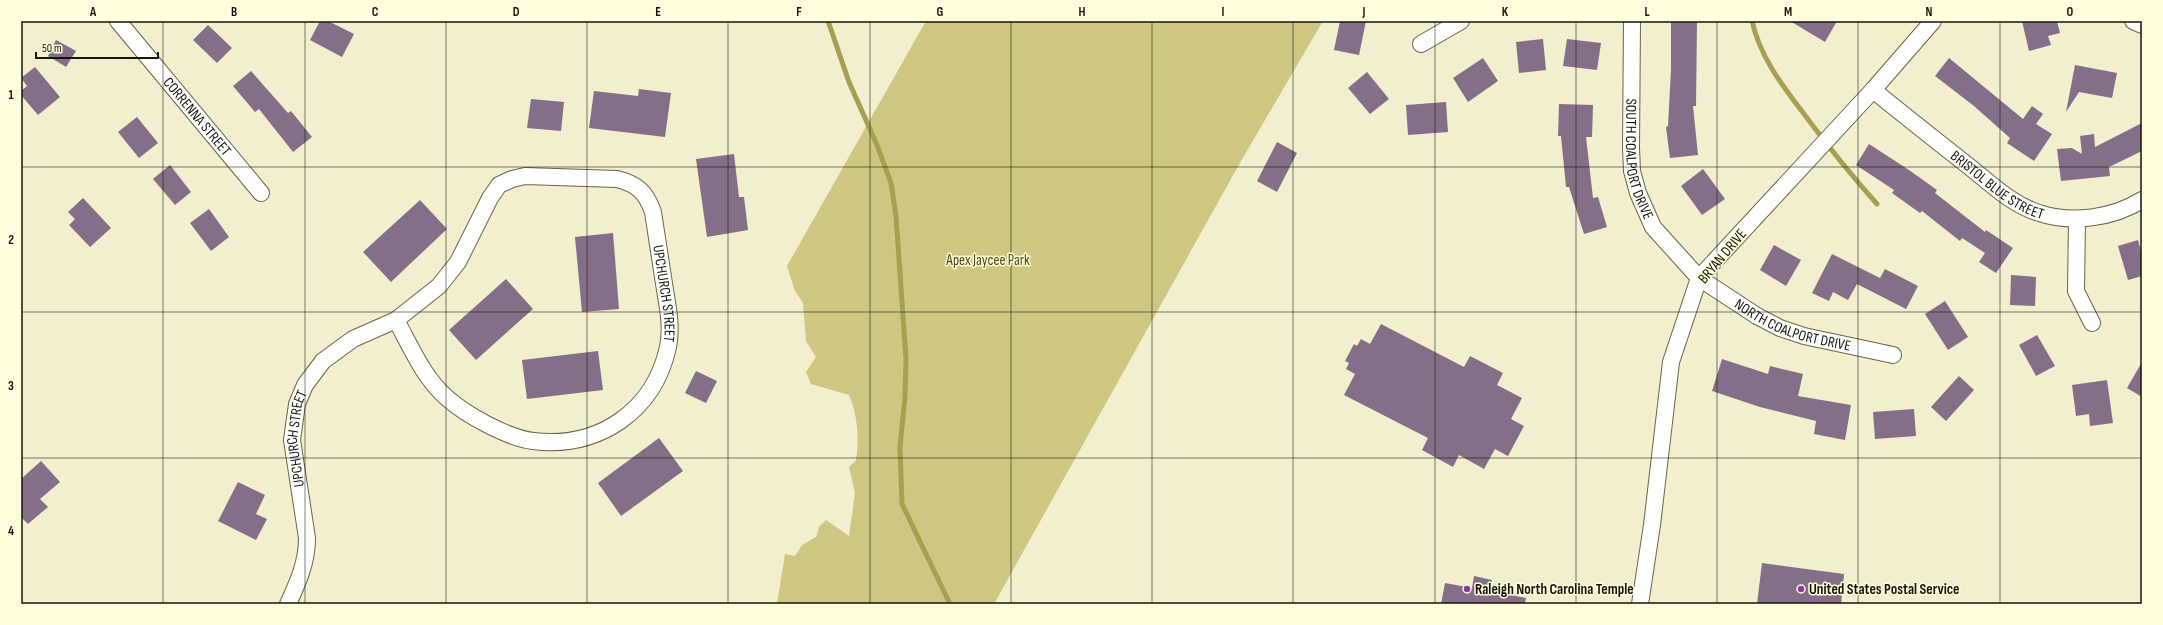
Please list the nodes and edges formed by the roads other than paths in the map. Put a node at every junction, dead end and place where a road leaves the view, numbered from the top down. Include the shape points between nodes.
1 (118, 21) edge
2 (1461, 21) edge
3 (1632, 21) edge
4 (1933, 21) edge
5 (2133, 21) edge
6 (2142, 25) edge
7 (1421, 44) dead end
8 (1873, 90) junction
9 (261, 193) dead end
10 (2142, 200) edge
11 (2077, 219) junction
12 (1699, 278) junction
13 (396, 320) junction
14 (2092, 323) dead end
15 (1893, 355) dead end
16 (288, 604) edge
17 (1640, 604) edge

1 - 9 street, CORRENNA STREET
2 - 7 street
3 - 12 street, SOUTH COALPORT DRIVE via 1632,171 1638,193 1653,227
4 - 8 street, BRYAN DRIVE
5 - 6 street
8 - 11 street, BRISTOL BLUE STREET via 2012,200 2040,214
8 - 12 street, BRYAN DRIVE
10 - 11 street, BRISTOL BLUE STREET via 2104,216
11 - 14 street via 2076,291
12 - 15 street, NORTH COALPORT DRIVE via 1756,316 1780,328 1804,336
12 - 17 street, BRYAN DRIVE via 1671,362
13 - 13 street, UPCHURCH STREET via 428,296 458,262 499,185 525,176 617,179 640,188 649,201 653,212 670,324 669,345 665,361 646,397 609,429 574,439 532,441 490,424 447,399 434,385
13 - 16 street, UPCHURCH STREET via 353,339 323,361 305,385 297,404 292,440 307,553 302,573

